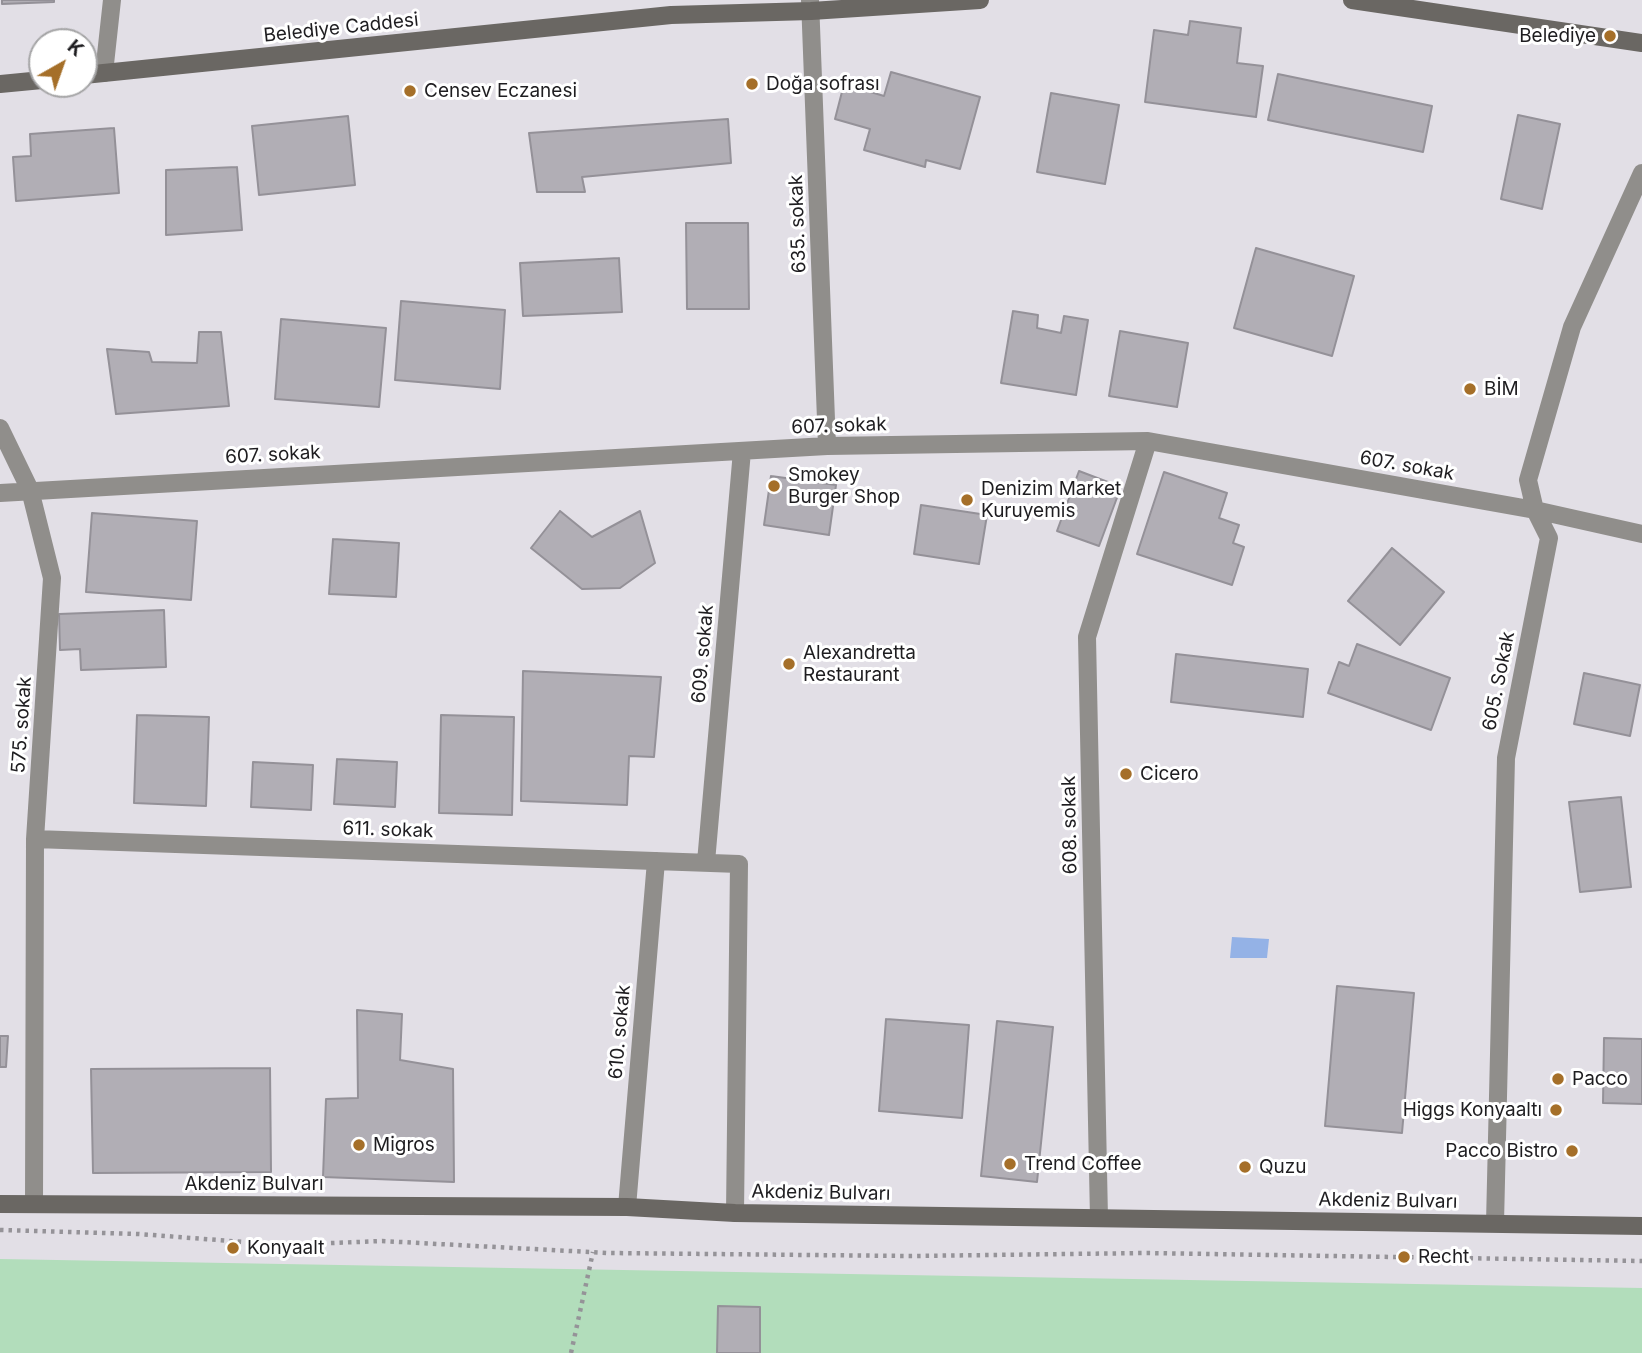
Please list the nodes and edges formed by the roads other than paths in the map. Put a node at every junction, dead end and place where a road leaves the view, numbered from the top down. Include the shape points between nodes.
1 (112, 0) edge
2 (980, 0) edge
3 (1352, 0) edge
4 (810, 6) edge
5 (1642, 43) edge
6 (104, 73) junction
7 (98, 74) edge
8 (28, 81) edge
9 (0, 84) edge
10 (1642, 173) edge
11 (0, 428) edge
12 (1148, 441) junction
13 (827, 446) junction
14 (742, 451) junction
15 (30, 490) junction
16 (0, 493) edge
17 (1535, 510) junction
18 (1642, 534) edge
19 (35, 839) junction
20 (656, 861) junction
21 (706, 862) junction
22 (34, 1203) junction
23 (0, 1204) edge
24 (627, 1207) junction
25 (735, 1213) junction
26 (1099, 1218) junction
27 (1494, 1223) junction
28 (1642, 1226) edge

1 - 6 street
2 - 4 main road, Belediye Caddesi
3 - 5 main road
4 - 6 main road, Belediye Caddesi via 671,15
4 - 13 street, 635. sokak
6 - 7 main road, Belediye Caddesi
8 - 9 main road
10 - 17 street, 605. Sokak via 1572,327 1528,480
11 - 15 street, 575. sokak
12 - 13 street, 607. sokak
12 - 17 street, 607. sokak
12 - 26 street, 608. sokak via 1087,637
13 - 14 street, 607. sokak
14 - 15 street, 607. sokak
14 - 21 street, 609. sokak
15 - 16 street, 607. sokak
15 - 19 street, 575. sokak via 52,578
17 - 18 street, 607. sokak
17 - 27 street, 605. Sokak via 1549,538 1506,758
19 - 20 street, 611. sokak
19 - 22 street, 575. sokak
20 - 21 street, 611. sokak
20 - 24 street, 610. sokak
21 - 25 street, 611. sokak via 739,864
22 - 23 main road, Akdeniz Bulvarı
22 - 24 main road, Akdeniz Bulvarı
24 - 25 main road, Akdeniz Bulvarı
25 - 26 main road, Akdeniz Bulvarı
26 - 27 main road, Akdeniz Bulvarı
27 - 28 main road, Akdeniz Bulvarı

